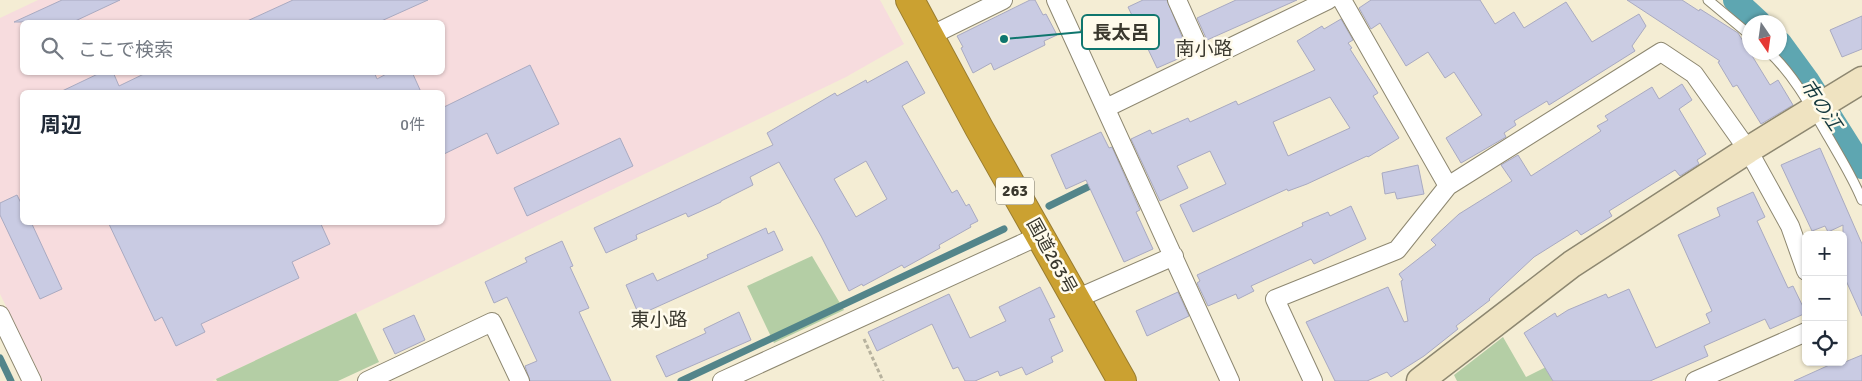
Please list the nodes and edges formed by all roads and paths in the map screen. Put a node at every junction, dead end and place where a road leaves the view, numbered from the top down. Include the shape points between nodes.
1 (910, 0) edge
2 (1003, 0) edge
3 (1056, 0) edge
4 (1177, 0) edge
5 (1328, 0) edge
6 (1342, 0) edge
7 (1708, 0) edge
8 (1742, 28) edge
9 (930, 36) junction
10 (1204, 60) junction
11 (1776, 60) edge
12 (1853, 86) edge
13 (1106, 108) junction
14 (1813, 110) junction
15 (1748, 150) junction
16 (1448, 186) junction
17 (1862, 200) edge
18 (1041, 235) junction
19 (1174, 256) junction
20 (1802, 260) edge
21 (1076, 299) junction
22 (0, 315) edge
23 (857, 319) junction
24 (1802, 334) edge
25 (32, 381) edge
26 (367, 381) edge
27 (520, 381) edge
28 (722, 381) edge
29 (882, 381) edge
30 (1122, 381) edge
31 (1230, 381) edge
32 (1313, 381) edge
33 (1420, 381) edge
34 (1695, 381) edge

1 - 9 highway, 国道263号 / 263
2 - 9 street
3 - 13 street
4 - 10 street
5 - 10 street
6 - 16 street
7 - 8 lane
9 - 18 highway, 国道263号 / 263
10 - 13 street
11 - 14 lane
12 - 14 street
13 - 19 street
14 - 15 street
14 - 17 lane
15 - 16 street via 1694,74 1661,52
15 - 20 street via 1790,226
15 - 33 street via 1572,264
16 - 32 street via 1397,250 1275,300
18 - 21 highway, 国道263号 / 263
18 - 23 street
19 - 21 street
19 - 31 street
21 - 30 highway, 国道263号 / 263
22 - 25 street
23 - 28 street
23 - 29 path
24 - 34 street
26 - 27 street via 492,322

